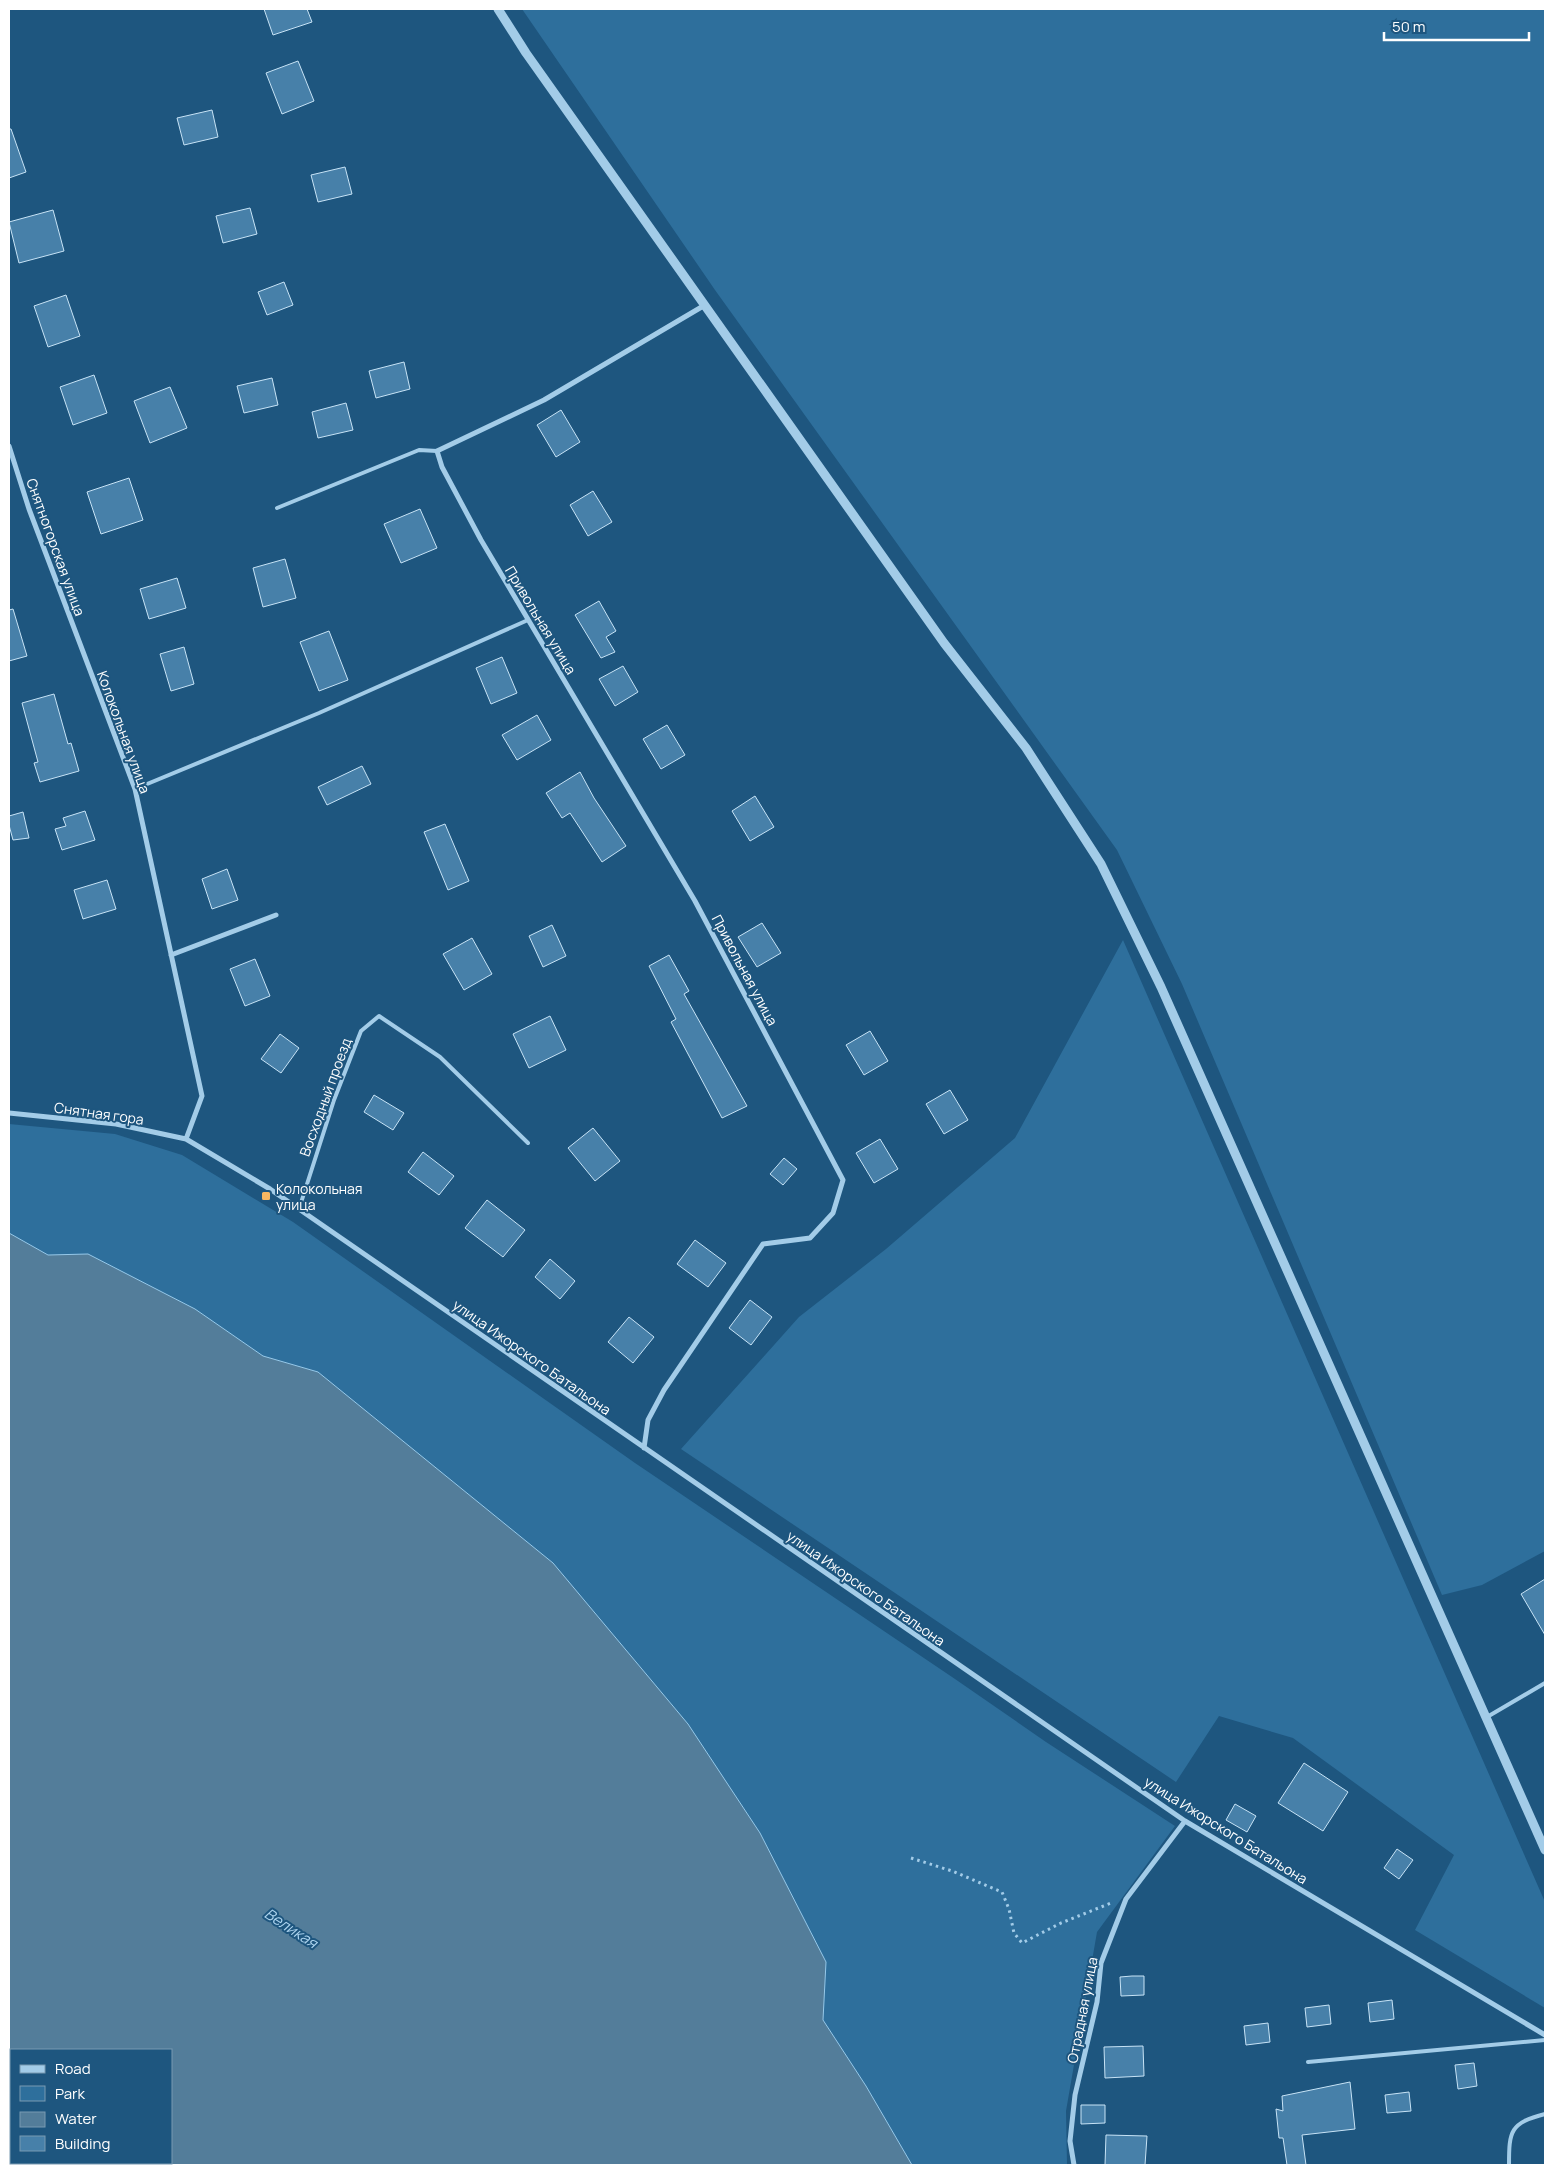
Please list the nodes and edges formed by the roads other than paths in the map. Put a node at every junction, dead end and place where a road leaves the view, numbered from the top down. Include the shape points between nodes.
1 (498, 9) edge
2 (705, 305) junction
3 (9, 446) edge
4 (437, 451) junction
5 (277, 508) dead end
6 (528, 620) junction
7 (83, 654) joint
8 (134, 789) junction
9 (276, 914) dead end
10 (171, 956) junction
11 (9, 1113) edge
12 (186, 1139) junction
13 (528, 1143) dead end
14 (299, 1209) junction
15 (644, 1448) junction
16 (1545, 1683) edge
17 (1487, 1717) junction
18 (1185, 1821) junction
19 (1545, 1850) edge
20 (1545, 2035) edge
21 (1545, 2040) edge
22 (1308, 2062) dead end
23 (1545, 2114) edge
24 (1074, 2165) edge
25 (1509, 2165) edge

1 - 2 street
2 - 4 street via 544,400
2 - 17 street via 944,643 1026,748 1101,864 1161,987
3 - 7 street, Снятногорская улица
4 - 5 lane via 419,450
4 - 6 street, Привольная улица via 442,467 481,540
6 - 8 lane via 319,713
6 - 15 street, Привольная улица via 695,901 843,1180 833,1213 810,1238 763,1244 664,1390 648,1420
7 - 8 street, Колокольная улица
8 - 10 street, Колокольная улица
9 - 10 street
10 - 12 street, Колокольная улица via 202,1096
11 - 12 street, Снятная гора via 116,1124
12 - 14 street, улица Ижорского Батальона
13 - 14 lane, Восходный проезд via 440,1057 379,1016 361,1031 334,1100
14 - 15 street, улица Ижорского Батальона
15 - 18 street, улица Ижорского Батальона
16 - 17 lane
17 - 19 street
18 - 20 street, улица Ижорского Батальона
18 - 24 street, Отрадная улица via 1126,1899 1101,1963 1097,2002 1075,2095 1070,2141
21 - 22 lane
23 - 25 lane via 1523,2120 1512,2132

